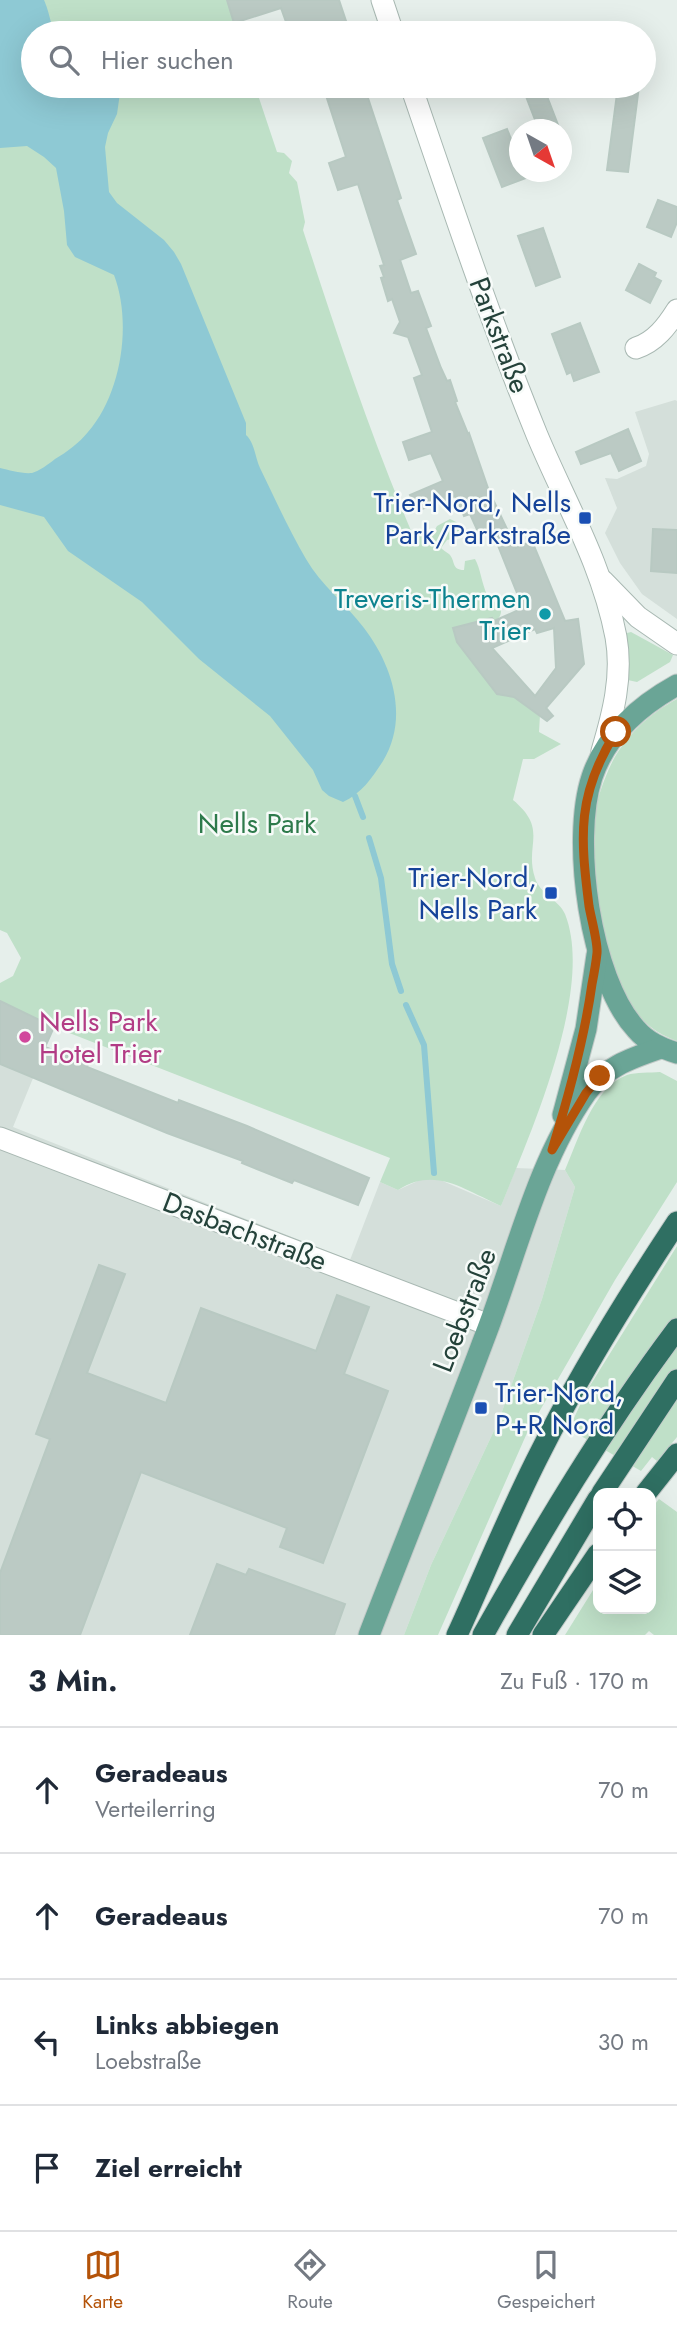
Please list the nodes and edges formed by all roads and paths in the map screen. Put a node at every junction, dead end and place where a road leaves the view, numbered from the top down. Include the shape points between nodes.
1 (382, 0) edge
2 (389, 21) edge
3 (415, 98) edge
4 (677, 310) edge
5 (636, 348) dead end
6 (601, 579) junction
7 (677, 644) edge
8 (677, 685) edge
9 (601, 757) junction
10 (598, 950) junction
11 (669, 1050) edge
12 (0, 1138) edge
13 (552, 1150) junction
14 (677, 1222) edge
15 (489, 1325) junction
16 (677, 1329) edge
17 (677, 1380) edge
18 (677, 1454) edge
19 (605, 1488) edge
20 (650, 1488) edge
21 (593, 1507) edge
22 (593, 1562) edge
23 (369, 1635) edge
24 (457, 1635) edge
25 (483, 1635) edge
26 (517, 1635) edge
27 (544, 1635) edge

1 - 2 street
3 - 6 street, Parkstraße via 538,436
4 - 5 street via 651,341
6 - 7 street, Parkstraße via 638,617
6 - 9 street, Parkstraße via 616,636 618,664 614,711
8 - 9 main road via 635,713
9 - 10 main road via 584,815 585,873
10 - 11 main road via 626,1017 646,1040
10 - 13 main road via 586,1029
11 - 13 main road, Loebstraße via 622,1062 600,1076
12 - 15 street, Dasbachstraße
13 - 15 main road, Loebstraße
14 - 24 highway via 625,1300 555,1424
15 - 23 main road, Loebstraße
16 - 25 highway via 615,1415
17 - 19 highway
18 - 20 highway
21 - 26 highway
22 - 27 highway

